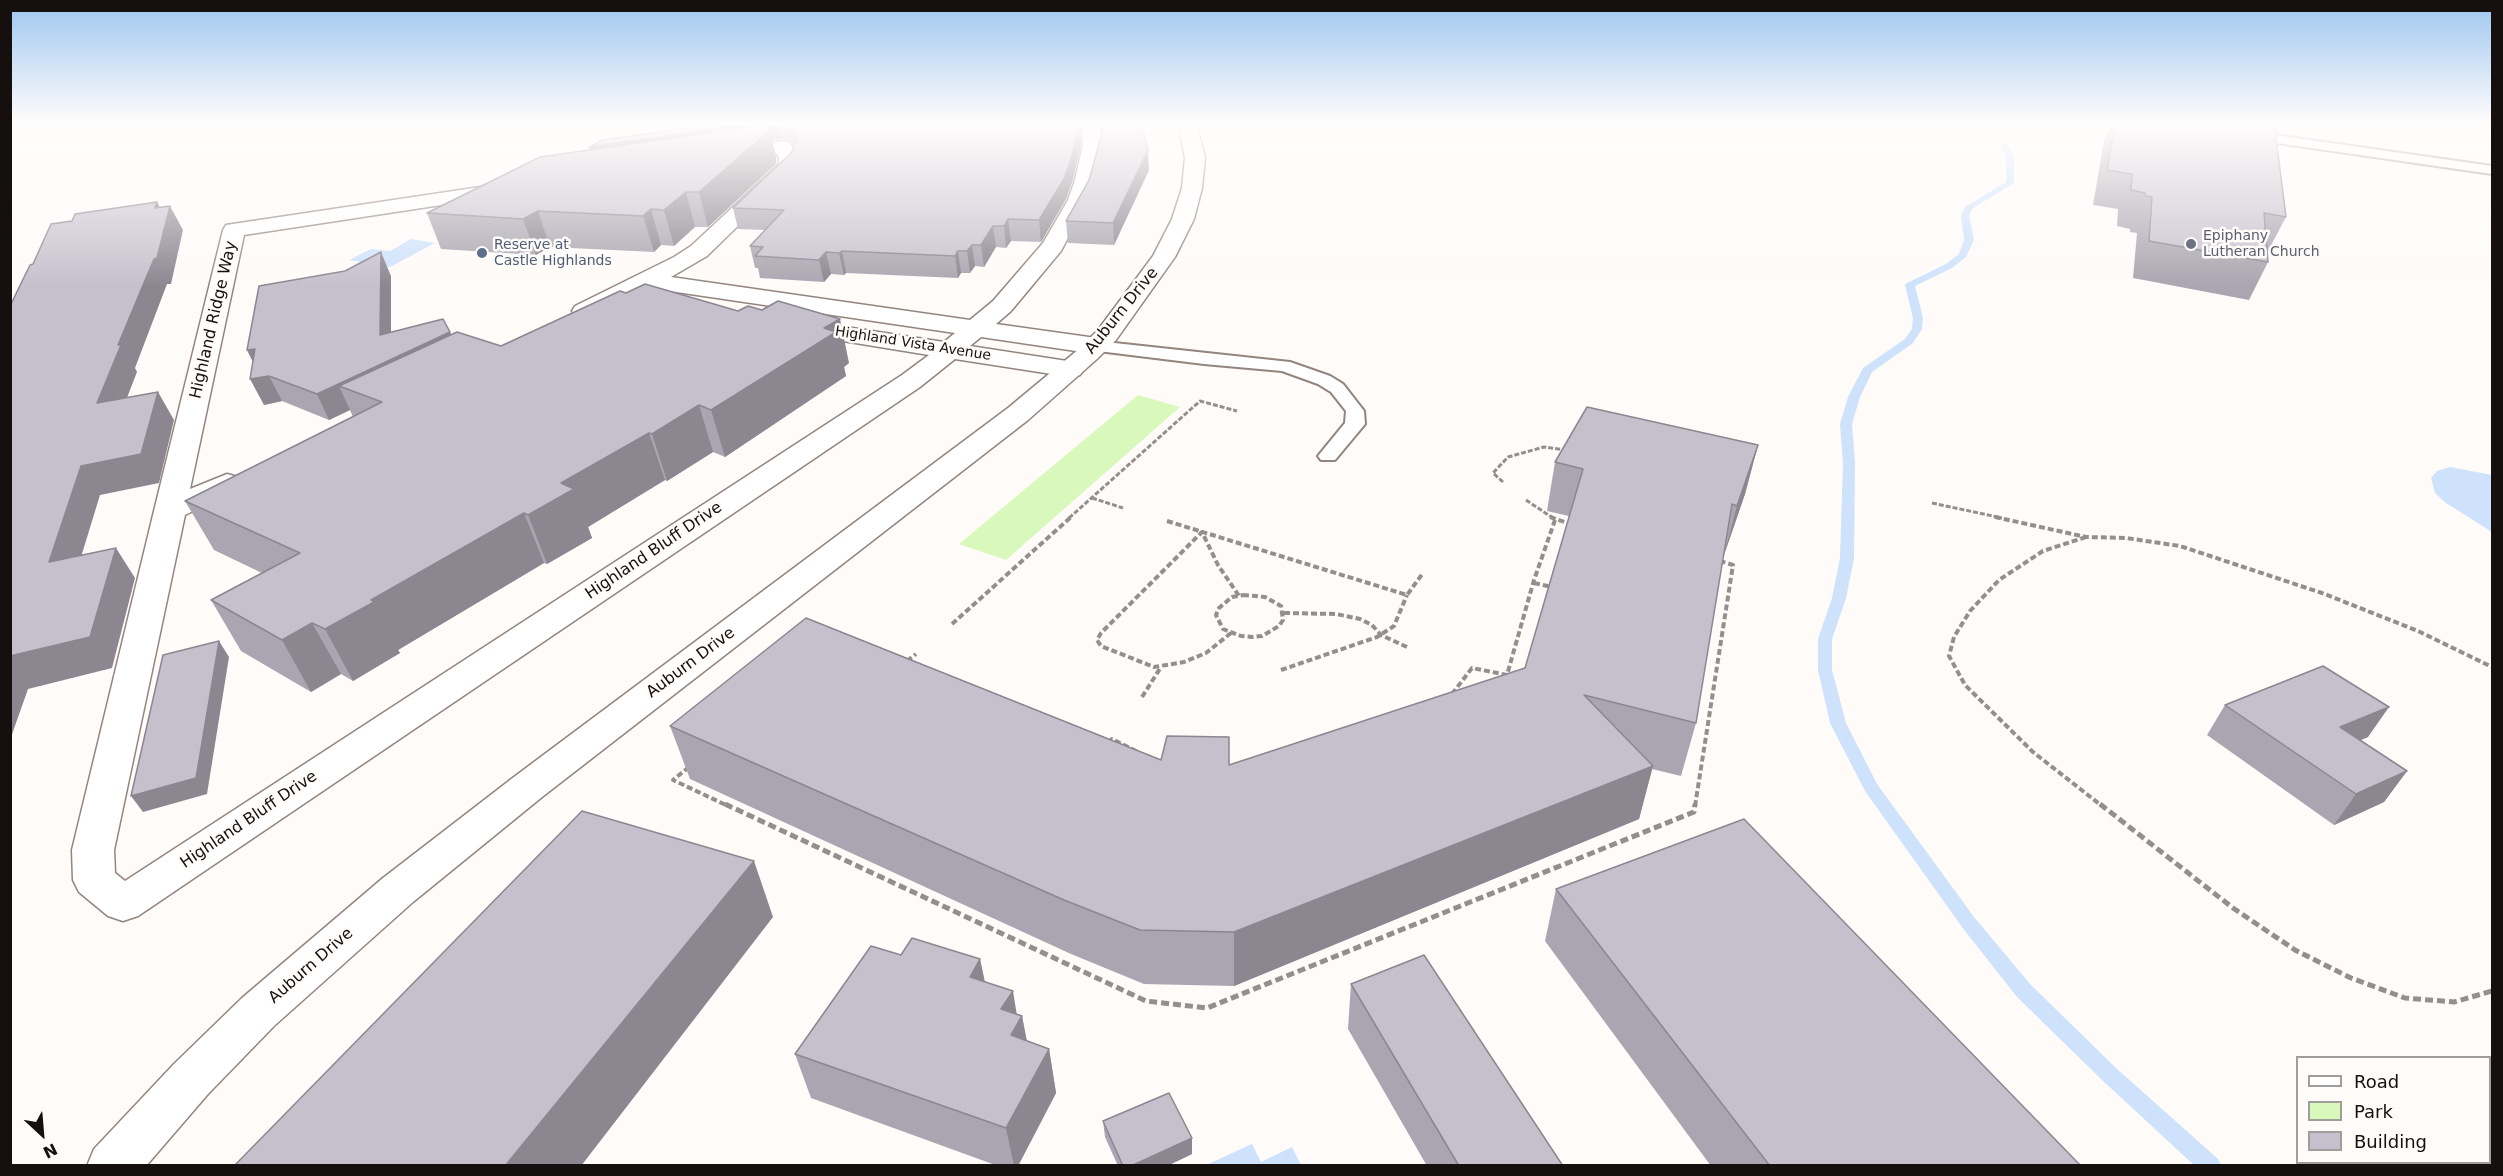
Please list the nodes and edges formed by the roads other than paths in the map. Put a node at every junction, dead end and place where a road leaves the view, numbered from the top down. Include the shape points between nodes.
1 (777, 177) edge
2 (1086, 177) edge
3 (1193, 177) edge
4 (526, 186) edge
5 (646, 280) junction
6 (611, 298) junction
7 (693, 310) edge
8 (560, 323) edge
9 (775, 323) edge
10 (977, 327) junction
11 (1096, 346) junction
12 (950, 350) junction
13 (1071, 369) junction
14 (1328, 456) dead end
15 (254, 470) edge
16 (169, 511) junction
17 (123, 904) joint
18 (112, 1166) edge

1 - 5 street via 699,250
2 - 10 street, Highland Bluff Drive via 1053,246 1002,306
3 - 11 street, Auburn Drive via 1183,219 1164,257
4 - 16 street, Highland Ridge Way via 234,230
5 - 6 street
5 - 10 street, Highland Vista Avenue
6 - 7 street
6 - 8 street
9 - 12 street, Highland Vista Avenue
10 - 11 street, Highland Vista Avenue
10 - 12 street, Highland Bluff Drive
11 - 13 street, Auburn Drive
11 - 14 lane via 1284,366 1324,380 1355,411 1355,424
12 - 13 street, Highland Vista Avenue
12 - 17 street, Highland Bluff Drive via 911,381
13 - 18 street, Auburn Drive via 398,890 258,1012
15 - 16 street
16 - 17 street, Highland Ridge Way via 93,850 94,880

